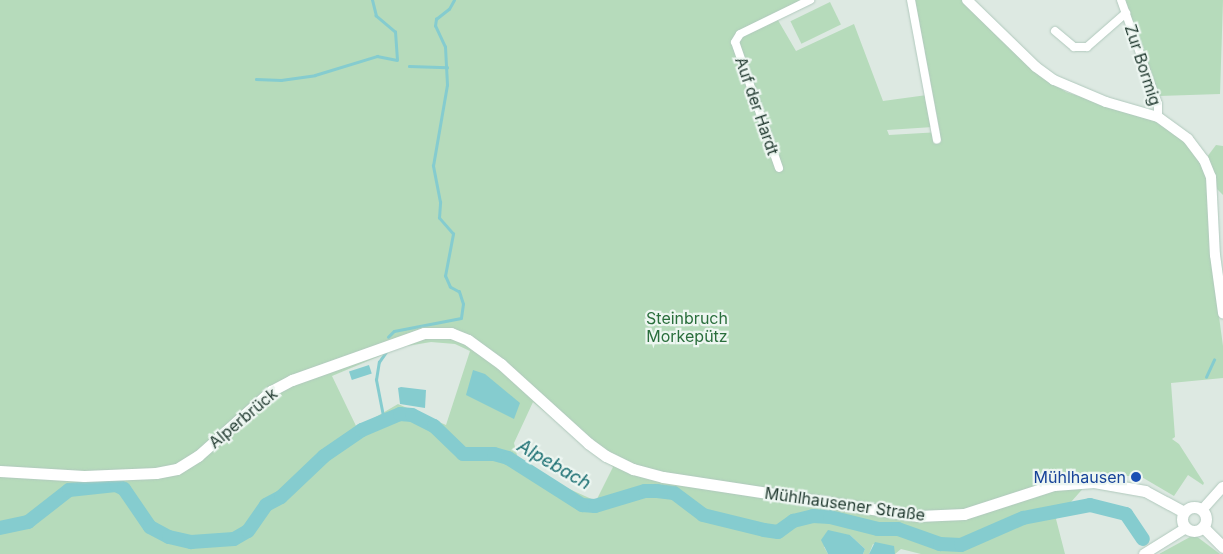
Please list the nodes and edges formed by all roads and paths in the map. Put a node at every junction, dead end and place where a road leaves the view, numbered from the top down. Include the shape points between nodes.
1 (810, 0) edge
2 (911, 0) edge
3 (967, 0) edge
4 (1121, 0) edge
5 (1126, 13) junction
6 (1055, 31) dead end
7 (1158, 117) junction
8 (937, 140) dead end
9 (779, 168) dead end
10 (1223, 313) edge
11 (526, 386) joint
12 (0, 470) edge
13 (1223, 487) edge
14 (1202, 510) junction
15 (1184, 512) junction
16 (1203, 527) junction
17 (1186, 528) junction
18 (1223, 547) edge
19 (1144, 554) edge

1 - 9 street, Auf der Hardt via 740,34 735,42
2 - 8 street
3 - 7 street via 1036,67 1054,80 1106,102
4 - 5 street, Zur Bormig
5 - 6 street, Zur Bormig via 1087,47 1074,46
5 - 7 street, Zur Bormig via 1158,104
7 - 10 street via 1188,139 1204,160 1211,177 1215,255
11 - 12 main road, Alperbrück via 468,340 450,333 424,333 292,380 272,391 198,456 177,469 84,476
11 - 15 main road, Mühlhausener Straße via 606,456 633,469 663,477 918,516 964,514 1054,485 1094,482 1145,491
13 - 14 street
14 - 15 main road via 1192,507
14 - 16 main road via 1206,520
15 - 17 main road via 1182,518
16 - 17 main road via 1194,531
16 - 18 main road
17 - 19 street

